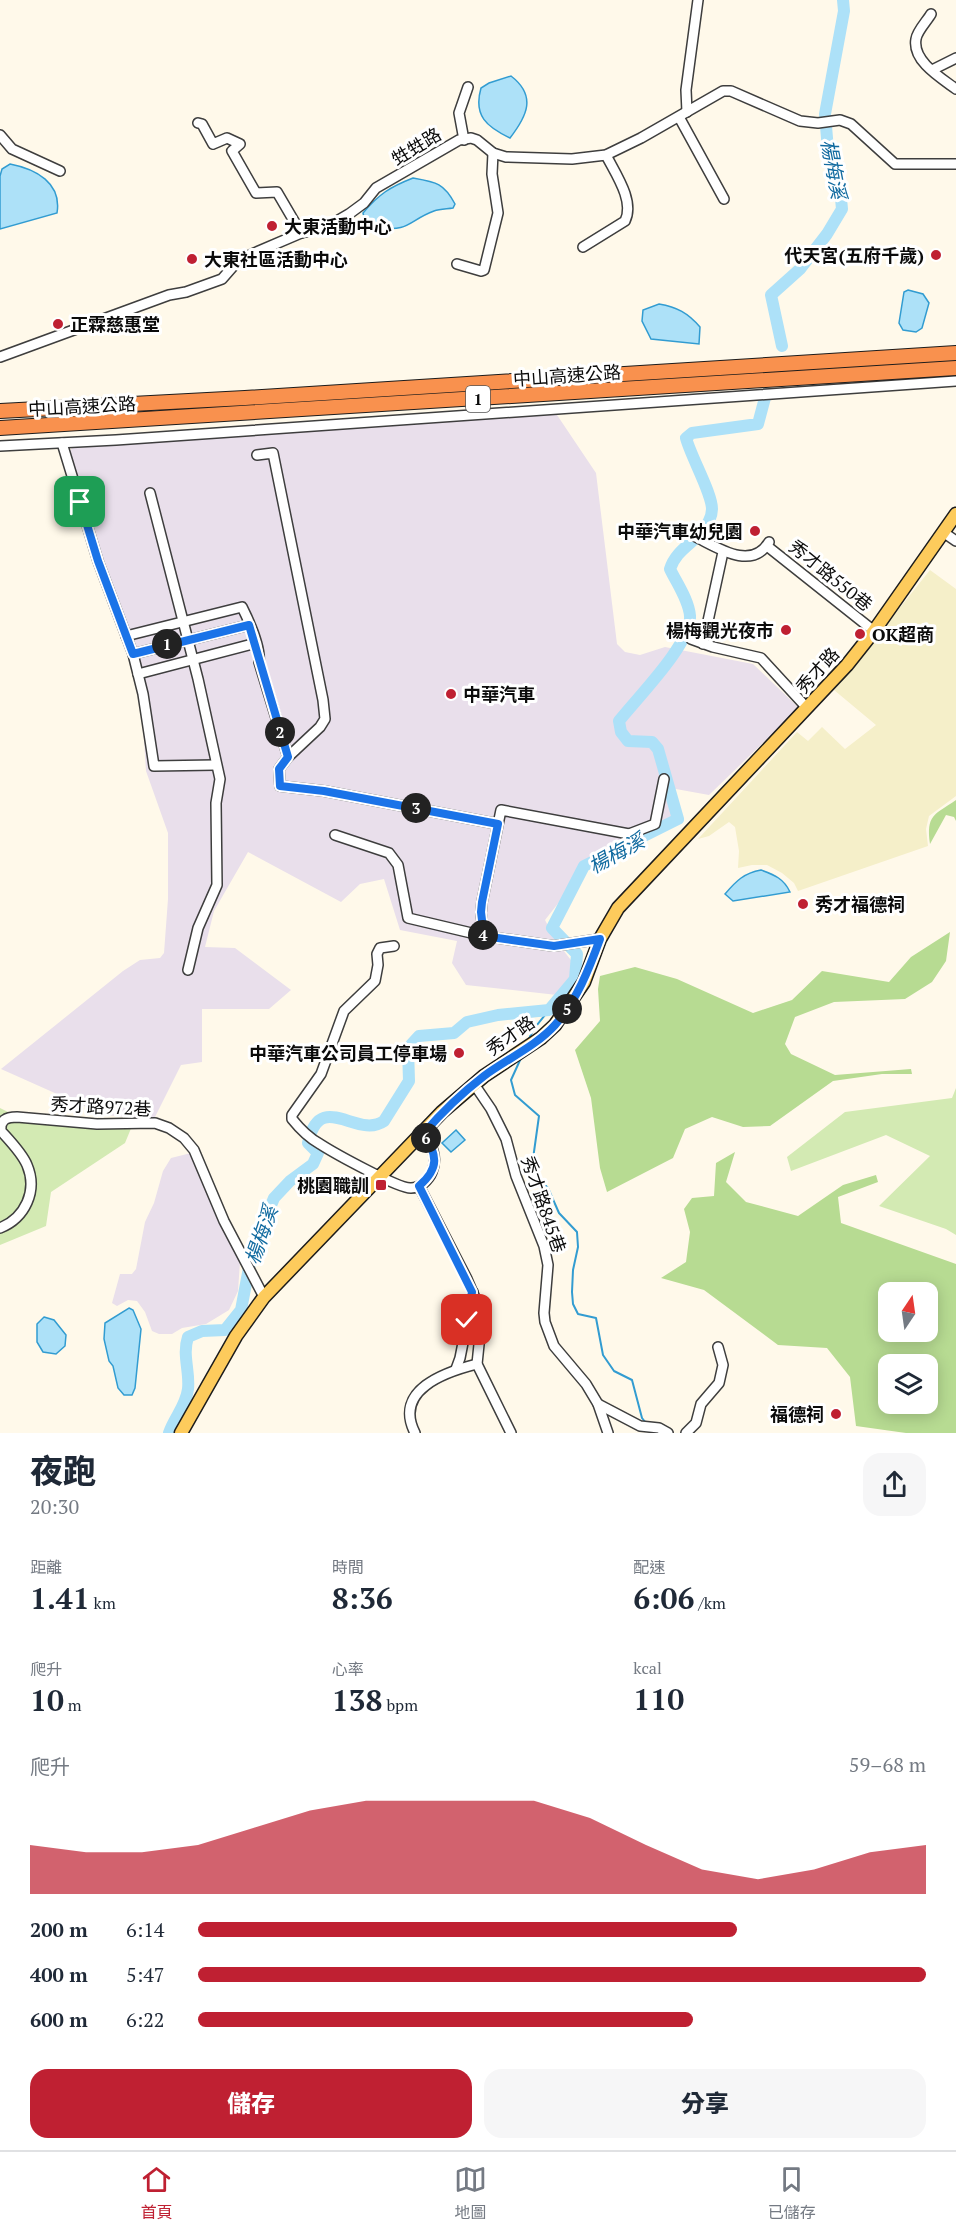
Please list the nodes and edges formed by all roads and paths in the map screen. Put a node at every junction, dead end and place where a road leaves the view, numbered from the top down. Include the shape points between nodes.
1 (698, 0) edge
2 (931, 14) dead end
3 (956, 58) edge
4 (932, 70) junction
5 (468, 87) dead end
6 (956, 89) edge
7 (683, 114) junction
8 (198, 123) dead end
9 (0, 135) edge
10 (464, 140) junction
11 (493, 153) junction
12 (606, 155) junction
13 (956, 164) edge
14 (60, 171) dead end
15 (724, 199) dead end
16 (301, 233) junction
17 (583, 247) dead end
18 (457, 264) dead end
19 (956, 353) edge
20 (0, 357) edge
21 (956, 368) edge
22 (956, 381) edge
23 (0, 411) edge
24 (0, 428) edge
25 (62, 443) junction
26 (0, 446) edge
27 (257, 456) dead end
28 (150, 493) dead end
29 (956, 514) edge
30 (943, 532) junction
31 (696, 537) dead end
32 (956, 542) edge
33 (723, 552) junction
34 (182, 621) junction
35 (249, 625) junction
36 (874, 631) junction
37 (126, 636) junction
38 (187, 639) junction
39 (691, 639) dead end
40 (256, 643) junction
41 (703, 644) junction
42 (133, 654) junction
43 (193, 659) junction
44 (138, 674) junction
45 (807, 708) junction
46 (288, 757) junction
47 (215, 765) junction
48 (664, 779) dead end
49 (498, 824) junction
50 (335, 835) dead end
51 (484, 936) junction
52 (600, 939) junction
53 (394, 946) dead end
54 (188, 970) dead end
55 (474, 1084) junction
56 (424, 1133) junction
57 (382, 1176) junction
58 (419, 1186) junction
59 (0, 1228) edge
60 (472, 1292) junction
61 (264, 1297) junction
62 (718, 1347) dead end
63 (477, 1364) junction
64 (456, 1369) junction
65 (598, 1404) junction
66 (181, 1433) edge
67 (415, 1433) edge
68 (511, 1433) edge
69 (608, 1433) edge
70 (668, 1433) edge
71 (686, 1433) edge

1 - 7 street
2 - 4 street via 916,38 918,54
3 - 4 street
4 - 6 street
5 - 10 street via 459,113
7 - 12 street, 甡甡路
7 - 13 street, 甡甡路 via 731,91 800,121 851,124 895,164
7 - 15 street
8 - 16 street via 213,144 227,138 240,144 232,151 250,185 256,193 277,192
9 - 14 street via 12,149
10 - 11 street, 甡甡路 via 477,140
10 - 16 street, 甡甡路 via 454,142 376,188 364,203 325,228
11 - 12 street, 甡甡路 via 506,157 572,159
11 - 18 street via 498,213 484,270
12 - 17 street via 629,204 628,214 625,220
16 - 20 street, 甡甡路 via 236,263 222,279
19 - 23 highway, 中山高速公路 / 1
21 - 24 highway, 中山高速公路 / 1
22 - 25 street
25 - 26 street
25 - 37 street
27 - 46 street via 273,453 325,719
28 - 34 street
29 - 30 main road, 秀才路
30 - 32 street
30 - 36 main road, 秀才路
31 - 33 street
33 - 36 street, 秀才路550巷 via 752,557 768,544
33 - 41 street
34 - 35 street via 242,607
34 - 37 street
34 - 38 street
35 - 38 street
35 - 40 street
36 - 45 main road, 秀才路
37 - 42 street
38 - 42 street
38 - 43 street
39 - 41 street
40 - 43 street
40 - 46 street
41 - 45 street via 761,658
42 - 44 street
43 - 44 street
43 - 47 street
44 - 47 street via 153,766
45 - 52 main road, 秀才路 via 633,891
46 - 49 street via 279,769 280,786
47 - 54 street via 220,779 216,802 217,885 198,928
48 - 49 street via 655,824 629,834 501,810
49 - 51 street via 482,902
50 - 51 street via 389,853 398,865 408,918
51 - 52 street via 554,946
52 - 55 main road, 秀才路 via 584,982 555,1025
53 - 57 street via 380,948 375,981 344,1011 321,1074 292,1115 300,1129 319,1144
55 - 56 main road, 秀才路
55 - 65 street, 秀才路845巷 via 506,1139 544,1246 548,1273 544,1313 554,1346 586,1383
56 - 57 main road, 秀才路
56 - 58 street via 435,1156 431,1175
57 - 58 street via 402,1187
57 - 61 main road, 秀才路
58 - 60 street
59 - 61 street, 秀才路972巷 via 24,1210 31,1190 27,1165 1,1131 3,1120 17,1117 89,1124 155,1124 184,1138 194,1150 224,1221
60 - 63 street via 481,1325
60 - 64 street
61 - 66 main road, 秀才路 via 236,1336
62 - 71 street via 723,1365 719,1383 701,1404 696,1423
63 - 64 street
63 - 68 street
64 - 67 street via 428,1382 416,1395 411,1407
65 - 69 street, 秀才路845巷
65 - 70 street via 640,1426

